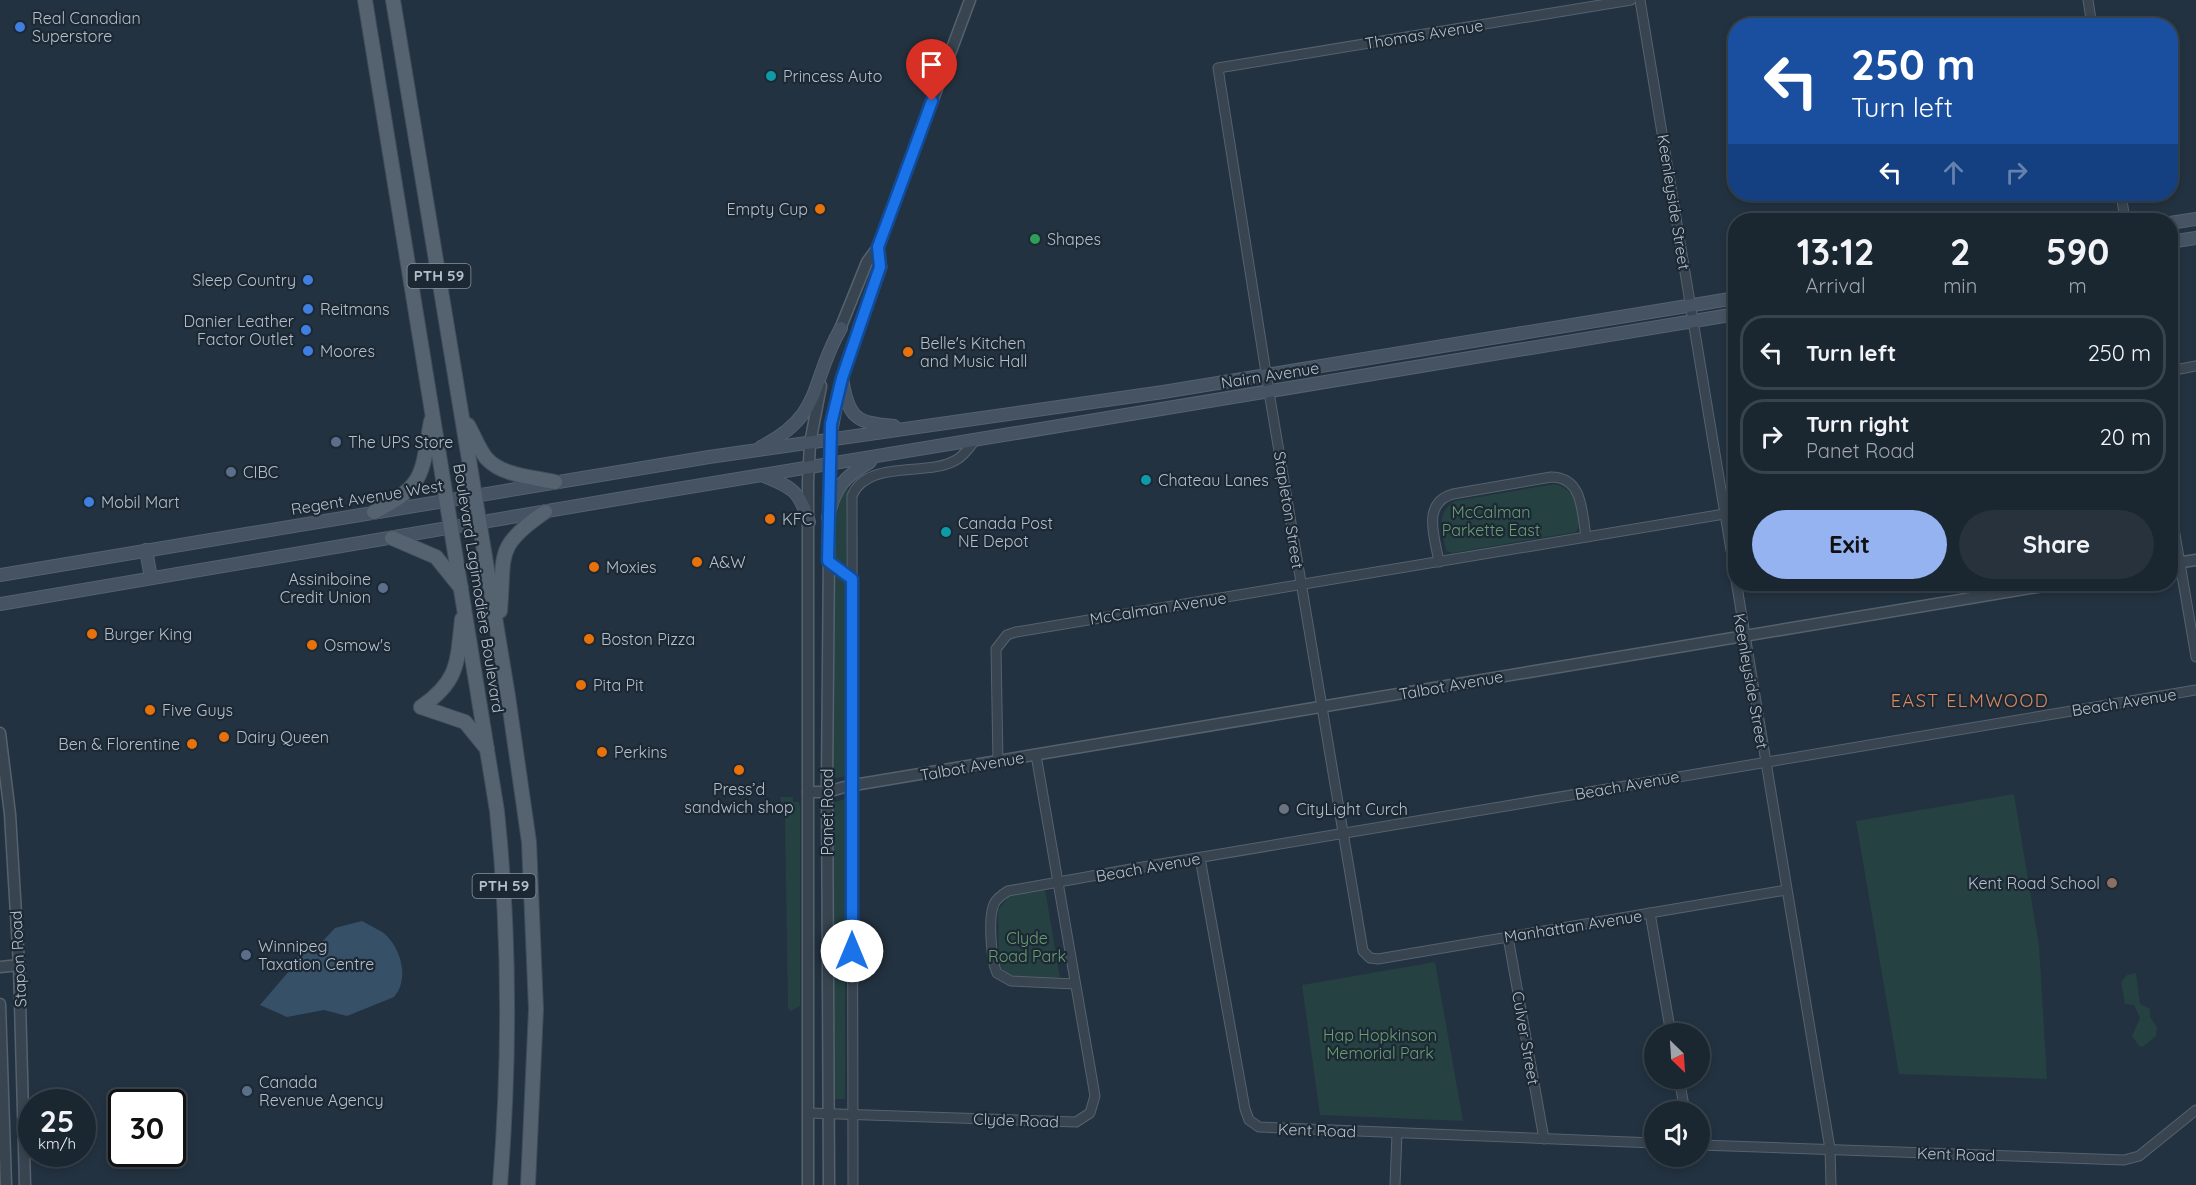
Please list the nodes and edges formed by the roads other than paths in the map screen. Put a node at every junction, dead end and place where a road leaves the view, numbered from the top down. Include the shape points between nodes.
1 (365, 0) edge
2 (393, 0) edge
3 (970, 0) edge
4 (1631, 0) edge
5 (1640, 0) edge
6 (2088, 0) edge
7 (2091, 18) edge
8 (1218, 68) joint
9 (2196, 219) edge
10 (2178, 222) edge
11 (2196, 238) edge
12 (2178, 241) edge
13 (878, 247) junction
14 (855, 292) junction
15 (870, 298) junction
16 (1728, 299) edge
17 (1691, 306) junction
18 (1728, 315) edge
19 (1693, 321) junction
20 (841, 328) junction
21 (1544, 330) junction
22 (1546, 347) junction
23 (1409, 352) junction
24 (2196, 366) edge
25 (1412, 368) junction
26 (2178, 369) edge
27 (1266, 376) junction
28 (842, 378) junction
29 (1163, 392) junction
30 (1269, 392) junction
31 (1166, 409) junction
32 (433, 410) junction
33 (462, 413) junction
34 (973, 420) junction
35 (922, 428) junction
36 (830, 440) junction
37 (975, 440) junction
38 (810, 443) junction
39 (753, 451) junction
40 (883, 456) junction
41 (828, 465) junction
42 (809, 468) junction
43 (888, 473) junction
44 (763, 476) junction
45 (555, 482) junction
46 (476, 495) junction
47 (448, 500) junction
48 (374, 512) junction
49 (545, 512) junction
50 (1728, 513) edge
51 (1723, 514) junction
52 (828, 518) junction
53 (809, 522) junction
54 (480, 523) junction
55 (452, 528) junction
56 (1586, 537) junction
57 (392, 538) junction
58 (1728, 544) edge
59 (146, 550) junction
60 (2196, 560) edge
61 (828, 561) junction
62 (1439, 562) junction
63 (2178, 563) edge
64 (0, 575) edge
65 (2178, 577) edge
66 (151, 578) junction
67 (852, 579) junction
68 (1301, 585) junction
69 (1736, 591) edge
70 (2013, 591) edge
71 (464, 596) junction
72 (0, 604) edge
73 (498, 631) junction
74 (1743, 636) junction
75 (2196, 657) edge
76 (2196, 690) edge
77 (1322, 706) junction
78 (0, 733) edge
79 (1, 747) edge
80 (489, 752) junction
81 (1036, 755) junction
82 (998, 762) junction
83 (1765, 762) junction
84 (850, 786) junction
85 (808, 787) junction
86 (827, 787) junction
87 (5, 814) edge
88 (1343, 833) junction
89 (1200, 858) junction
90 (1059, 882) junction
91 (1786, 890) junction
92 (1650, 913) junction
93 (1508, 937) junction
94 (1363, 951) joint
95 (19, 965) junction
96 (0, 967) edge
97 (1075, 984) junction
98 (0, 1004) edge
99 (1669, 1023) edge
100 (2196, 1110) edge
101 (808, 1113) junction
102 (827, 1114) junction
103 (854, 1114) junction
104 (1397, 1133) junction
105 (1544, 1139) junction
106 (1644, 1143) edge
107 (1710, 1145) edge
108 (1830, 1149) junction
109 (6, 1185) edge
110 (25, 1185) edge
111 (500, 1185) edge
112 (528, 1185) edge
113 (808, 1185) edge
114 (829, 1185) edge
115 (853, 1185) edge
116 (1395, 1185) edge
117 (1831, 1185) edge

1 - 32 main road, Boulevard Lagimodière Boulevard / PTH 59
2 - 33 main road, Boulevard Lagimodière Boulevard / PTH 59
3 - 13 street
4 - 8 street, Thomas Avenue
5 - 17 street, Keenleyside Street
6 - 7 street
8 - 27 street, Stapleton Street
9 - 10 main road
11 - 12 main road
13 - 14 street, Panet Road
13 - 15 street, Panet Road via 880,267
14 - 15 street
14 - 20 street, Panet Road
15 - 28 street, Panet Road
16 - 17 main road, Nairn Avenue
17 - 19 street, Keenleyside Street
17 - 21 main road, Nairn Avenue
18 - 19 main road, Nairn Avenue
19 - 22 main road, Nairn Avenue
19 - 51 street, Keenleyside Street
20 - 38 street, Panet Road via 819,395
20 - 39 main road via 804,416 781,436
21 - 22 main road
21 - 23 main road, Nairn Avenue
22 - 25 main road, Nairn Avenue
23 - 25 main road
23 - 27 main road, Nairn Avenue
24 - 26 street
25 - 30 main road, Nairn Avenue
27 - 29 main road, Nairn Avenue
27 - 30 street, Stapleton Street
28 - 35 main road via 848,404 866,424
28 - 36 street, Panet Road
29 - 31 main road
29 - 34 main road, Nairn Avenue
30 - 31 main road, Nairn Avenue
30 - 68 street, Stapleton Street
31 - 37 main road, Nairn Avenue
32 - 47 main road, Boulevard Lagimodière Boulevard / PTH 59
32 - 48 main road via 418,482 405,495
33 - 45 main road via 486,458 495,465 504,471
33 - 46 main road, Boulevard Lagimodière Boulevard / PTH 59
34 - 35 main road, Nairn Avenue
34 - 37 main road
35 - 36 main road, Nairn Avenue
36 - 38 main road, Nairn Avenue
36 - 41 street, Panet Road
37 - 40 main road, Nairn Avenue
37 - 43 street via 955,461
38 - 39 main road, Regent Avenue West
38 - 42 street, Panet Road
39 - 45 main road, Regent Avenue West
40 - 41 main road, Nairn Avenue
40 - 43 street
40 - 52 main road via 856,469 841,482
41 - 42 main road, Nairn Avenue
41 - 52 street, Panet Road
42 - 44 main road
42 - 53 street, Panet Road
43 - 67 street via 861,480 852,496
44 - 49 main road
44 - 53 main road via 790,486 801,497
45 - 46 main road, Regent Avenue West
46 - 47 main road, Regent Avenue West
46 - 54 main road, Boulevard Lagimodière Boulevard / PTH 59
47 - 48 main road, Regent Avenue West
47 - 55 main road, Boulevard Lagimodière Boulevard / PTH 59
48 - 59 main road, Regent Avenue West
49 - 54 main road
49 - 73 main road via 519,530 506,550
50 - 51 street, McCalman Avenue
51 - 56 street, McCalman Avenue
51 - 58 street, Keenleyside Street
52 - 61 street, Panet Road
53 - 85 street, Panet Road
54 - 55 main road
54 - 73 main road, Boulevard Lagimodière Boulevard / PTH 59
55 - 57 main road
55 - 71 main road, Boulevard Lagimodière Boulevard / PTH 59
56 - 62 street, McCalman Avenue
56 - 62 street via 1578,492 1568,481 1551,477 1448,495 1439,501 1432,521
57 - 66 main road
57 - 71 main road via 436,557
59 - 64 main road, Regent Avenue West
59 - 66 main road
60 - 63 street
61 - 67 street
61 - 86 street, Panet Road
62 - 68 street, McCalman Avenue
65 - 75 street
66 - 72 main road
67 - 84 street
68 - 77 street, Stapleton Street
68 - 82 street, McCalman Avenue via 1007,636 996,649
69 - 74 street, Keenleyside Street
70 - 74 street, Talbot Avenue
71 - 80 main road, Boulevard Lagimodière Boulevard / PTH 59
71 - 80 main road via 453,677 439,695 421,707 465,722
73 - 112 main road, Boulevard Lagimodière Boulevard / PTH 59 via 524,803 533,908 536,1042
74 - 77 street, Talbot Avenue
74 - 83 street, Keenleyside Street
76 - 83 street, Beach Avenue
77 - 81 street, Talbot Avenue
77 - 88 street, Stapleton Street
78 - 79 street, Stapon Road
79 - 87 street, Stapon Road
80 - 111 main road, Boulevard Lagimodière Boulevard / PTH 59 via 505,892 508,987
81 - 82 street, Talbot Avenue
81 - 90 street, Clyde Road
82 - 84 street, Talbot Avenue
83 - 88 street, Beach Avenue
83 - 91 street, Keenleyside Street
84 - 86 street, Talbot Avenue
84 - 103 street
85 - 86 street, Talbot Avenue
85 - 101 street, Panet Road
86 - 102 street, Panet Road
87 - 95 street, Stapon Road
88 - 89 street, Beach Avenue
88 - 94 street, Stapleton Street
89 - 90 street, Beach Avenue
89 - 104 street, Kent Road via 1249,1120 1259,1127
90 - 97 street, Clyde Road
90 - 97 street via 1008,891 997,898 992,911 993,957 997,973 1011,981
91 - 92 street, Manhattan Avenue
91 - 108 street, Keenleyside Street
92 - 93 street, Manhattan Avenue
92 - 99 street
93 - 94 street, Manhattan Avenue via 1378,959
93 - 105 street, Culver Street
95 - 96 street
95 - 110 street, Stapon Road
97 - 103 street, Clyde Road via 1095,1096 1094,1105 1084,1118 1076,1122
98 - 109 street, Stapon Road
100 - 108 street, Kent Road via 2132,1160
101 - 102 street, Clyde Road
101 - 113 street, Panet Road
102 - 103 street, Clyde Road
102 - 114 street, Panet Road
103 - 115 street
104 - 105 street, Kent Road
104 - 116 street
105 - 106 street, Kent Road
107 - 108 street, Kent Road
108 - 117 street, Keenleyside Street

